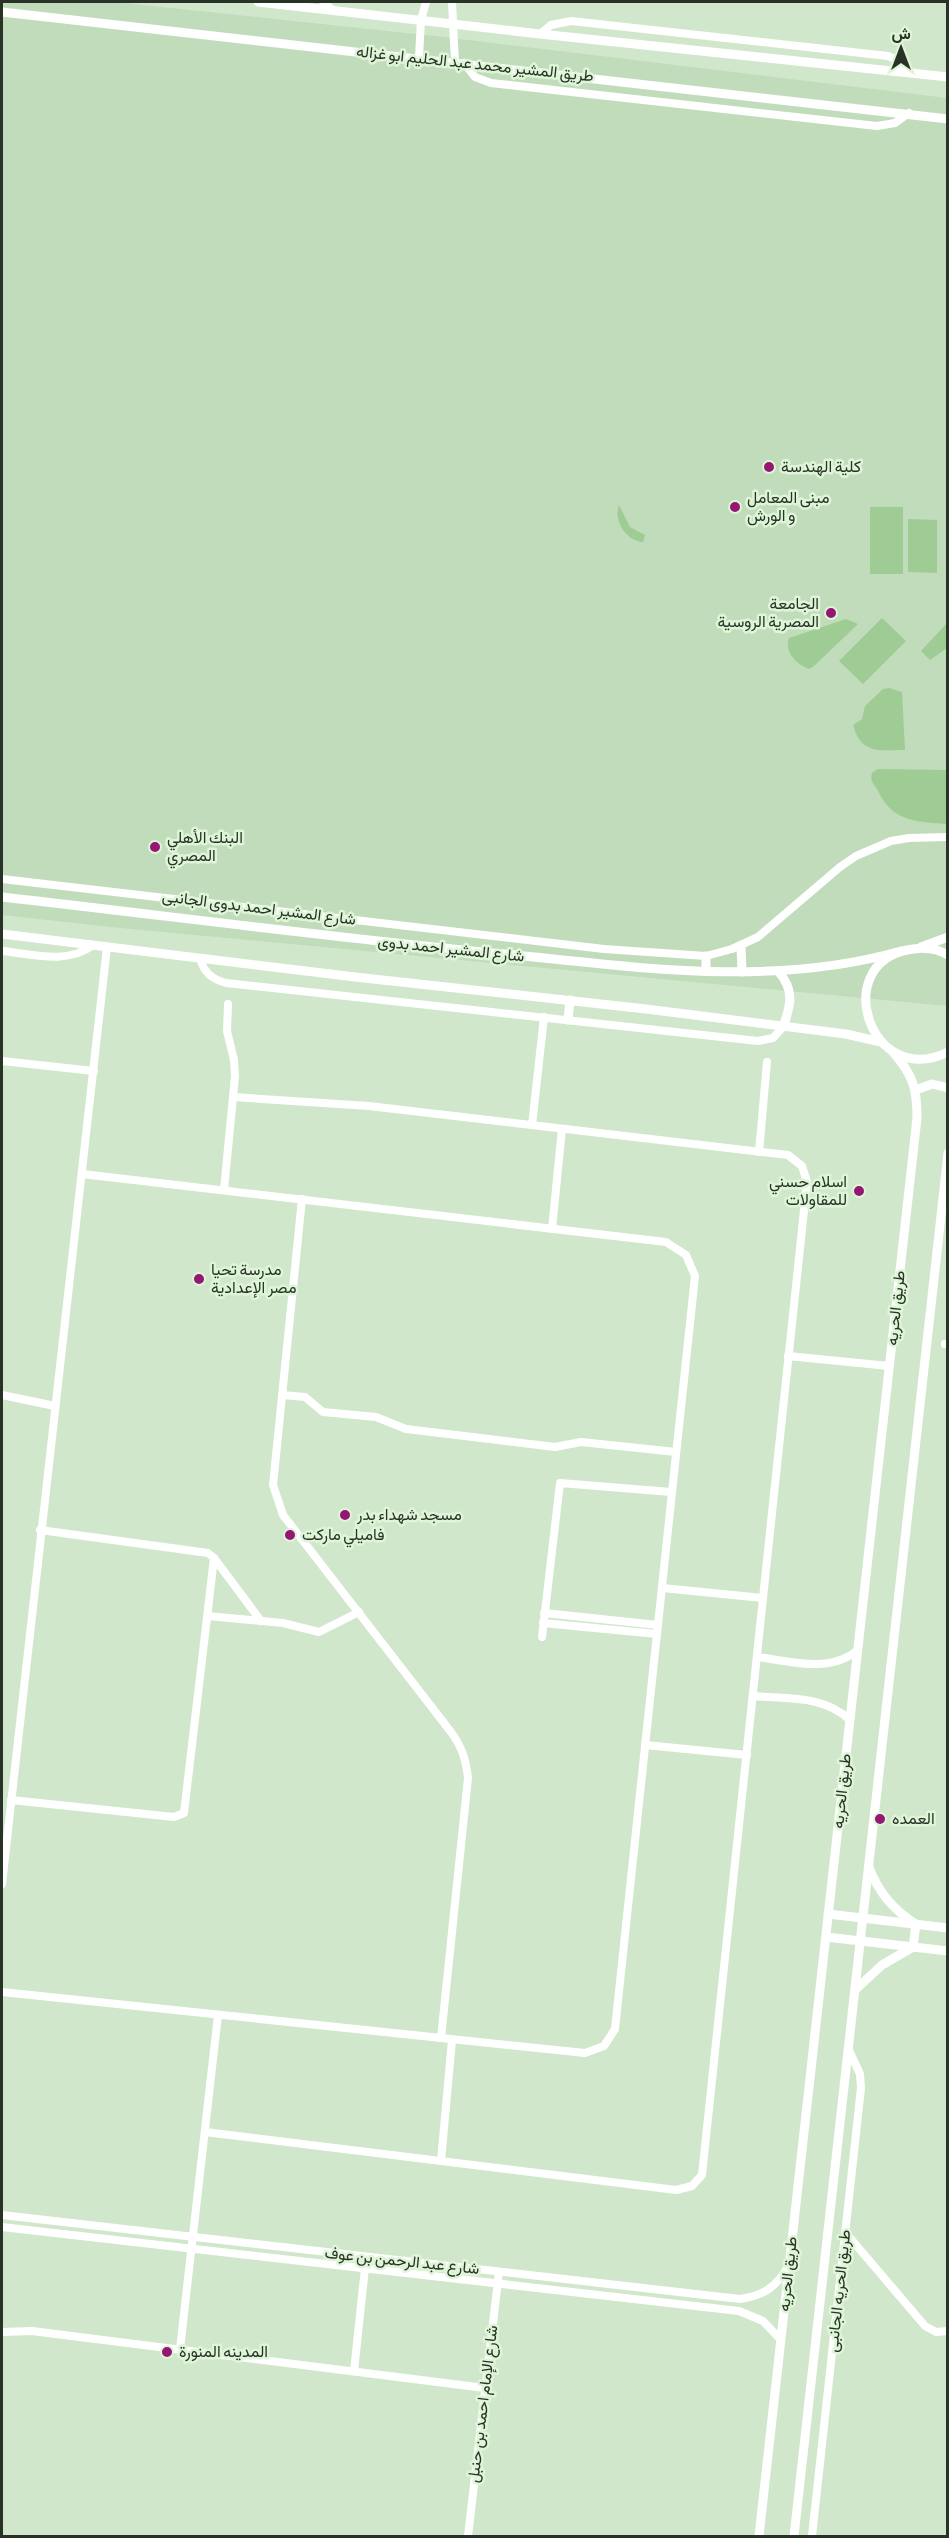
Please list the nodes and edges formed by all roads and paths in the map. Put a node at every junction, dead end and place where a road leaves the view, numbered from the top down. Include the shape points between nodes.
1 (258, 2) edge
2 (323, 2) edge
3 (426, 2) edge
4 (452, 2) edge
5 (333, 10) junction
6 (2, 12) edge
7 (421, 20) junction
8 (452, 24) junction
9 (540, 34) junction
10 (419, 57) junction
11 (459, 62) junction
12 (908, 72) junction
13 (948, 77) edge
14 (909, 113) junction
15 (948, 119) edge
16 (948, 837) edge
17 (2, 879) edge
18 (2, 897) edge
19 (2, 934) edge
20 (948, 937) edge
21 (93, 945) junction
22 (107, 946) junction
23 (741, 946) junction
24 (918, 948) junction
25 (2, 951) edge
26 (902, 951) junction
27 (948, 955) edge
28 (706, 956) junction
29 (200, 958) junction
30 (778, 971) junction
31 (706, 972) junction
32 (742, 972) junction
33 (570, 1000) junction
34 (228, 1004) dead end
35 (544, 1017) junction
36 (568, 1020) junction
37 (783, 1027) junction
38 (881, 1042) junction
39 (893, 1052) junction
40 (948, 1052) edge
41 (2, 1061) edge
42 (767, 1062) dead end
43 (94, 1071) junction
44 (948, 1088) edge
45 (916, 1090) junction
46 (233, 1097) junction
47 (532, 1125) junction
48 (562, 1129) junction
49 (759, 1152) junction
50 (948, 1154) edge
51 (82, 1174) junction
52 (946, 1178) edge
53 (224, 1190) junction
54 (302, 1199) junction
55 (552, 1228) junction
56 (788, 1356) junction
57 (890, 1366) junction
58 (2, 1395) edge
59 (282, 1395) junction
60 (55, 1406) junction
61 (676, 1452) junction
62 (671, 1492) junction
63 (40, 1530) junction
64 (214, 1558) junction
65 (662, 1588) junction
66 (763, 1598) junction
67 (359, 1612) junction
68 (544, 1613) junction
69 (208, 1616) junction
70 (261, 1621) junction
71 (543, 1623) junction
72 (658, 1625) junction
73 (657, 1634) junction
74 (542, 1637) dead end
75 (858, 1650) junction
76 (757, 1657) junction
77 (753, 1696) junction
78 (850, 1720) junction
79 (645, 1745) junction
80 (747, 1755) junction
81 (11, 1800) junction
82 (869, 1864) junction
83 (2, 1884) edge
84 (828, 1914) junction
85 (863, 1918) junction
86 (916, 1924) junction
87 (948, 1928) edge
88 (826, 1937) junction
89 (860, 1941) junction
90 (914, 1947) junction
91 (948, 1950) edge
92 (855, 1990) junction
93 (2, 1992) edge
94 (218, 2015) junction
95 (441, 2038) junction
96 (452, 2040) junction
97 (848, 2048) junction
98 (205, 2132) junction
99 (441, 2161) junction
100 (2, 2215) edge
101 (2, 2227) edge
102 (845, 2232) junction
103 (193, 2237) junction
104 (191, 2249) junction
105 (789, 2266) junction
106 (365, 2268) junction
107 (499, 2272) junction
108 (497, 2283) junction
109 (948, 2331) edge
110 (2, 2332) edge
111 (781, 2340) junction
112 (180, 2349) junction
113 (354, 2371) junction
114 (485, 2388) junction
115 (468, 2536) edge
116 (759, 2536) edge
117 (794, 2536) edge
118 (812, 2536) edge

1 - 5 street
2 - 5 street
3 - 7 street
4 - 8 street
5 - 7 street
6 - 10 street, طريق المشير محمد عبد الحليم ابو غزاله
7 - 8 street
7 - 10 street
8 - 9 street
8 - 11 street
9 - 12 street
9 - 12 street via 551,26 571,21 888,56 900,61
10 - 11 street, طريق المشير محمد عبد الحليم ابو غزاله
11 - 14 street, طريق المشير محمد عبد الحليم ابو غزاله
11 - 14 street via 475,77 503,84 878,126 895,123
12 - 13 street
14 - 15 street, طريق المشير محمد عبد الحليم ابو غزاله
16 - 23 street, شارع المشير احمد بدوى الجانبى via 909,838 856,856 766,931
17 - 28 street, شارع المشير احمد بدوى الجانبى via 604,949
18 - 31 street, شارع المشير احمد بدوى via 354,940
19 - 21 street
20 - 24 street
21 - 22 street
21 - 25 street via 67,956
22 - 29 street
22 - 43 street
23 - 28 street, شارع المشير احمد بدوى الجانبى
23 - 32 street
24 - 26 street, شارع المشير احمد بدوى
24 - 27 street
26 - 30 street, شارع المشير احمد بدوى via 840,966
26 - 38 street via 879,967 866,991 867,1018
28 - 31 street
29 - 33 street
29 - 35 street via 207,974 226,983
30 - 32 street, شارع المشير احمد بدوى
30 - 37 street via 791,995
31 - 32 street, شارع المشير احمد بدوى
33 - 36 street
33 - 37 street
34 - 46 street via 227,1031 235,1068
35 - 36 street
35 - 47 street
36 - 37 street via 758,1041 773,1038
37 - 38 street
38 - 39 street
39 - 40 street via 925,1059
39 - 45 street, طريق الحريه via 913,1079
41 - 43 street
42 - 49 street
43 - 51 street
44 - 45 street via 932,1084
45 - 57 street, طريق الحريه via 917,1118
46 - 47 street via 369,1106
46 - 53 street
47 - 48 street
48 - 49 street
48 - 55 street
49 - 56 street via 788,1155 806,1173
50 - 52 street, طريق الحريه
51 - 53 street
51 - 60 street
52 - 82 street, طريق الحريه
53 - 54 street
54 - 55 street
54 - 59 street
55 - 61 street via 666,1242 677,1247 692,1265
56 - 57 street
56 - 66 street
57 - 75 street, طريق الحريه
58 - 60 street
59 - 61 street via 306,1397 323,1412 376,1417 406,1429 555,1446 581,1442
59 - 67 street via 274,1469 277,1500 283,1515
60 - 63 street
61 - 62 street
62 - 65 street
62 - 68 street via 560,1483
63 - 64 street via 204,1552
63 - 81 street
64 - 69 street
64 - 70 street
65 - 66 street
65 - 72 street
66 - 76 street
67 - 70 street via 319,1632
67 - 95 street via 452,1732 466,1761 468,1778
68 - 71 street
68 - 72 street
69 - 70 street
69 - 81 street via 185,1808 180,1816
71 - 73 street
71 - 74 street
72 - 73 street
73 - 79 street
75 - 76 street via 837,1663 825,1665
75 - 78 street, طريق الحريه
76 - 77 street
77 - 78 street via 827,1704
77 - 80 street
78 - 84 street, طريق الحريه
79 - 80 street
79 - 96 street via 611,2038 595,2051 585,2053
80 - 99 street via 704,2167 698,2181 676,2190
81 - 83 street
82 - 85 street, طريق الحريه
82 - 86 street via 888,1902
84 - 85 street
84 - 88 street, طريق الحريه
85 - 86 street
85 - 89 street, طريق الحريه
86 - 87 street
86 - 90 street
88 - 89 street
88 - 105 street, طريق الحريه
89 - 90 street
89 - 92 street, طريق الحريه
90 - 91 street
90 - 92 street via 882,1965
92 - 97 street, طريق الحريه
93 - 94 street
94 - 95 street
94 - 98 street
95 - 96 street
96 - 99 street
97 - 102 street, طريق الحريه الجانبى via 858,2067 861,2088
97 - 117 street, طريق الحريه
98 - 99 street
98 - 103 street
100 - 103 street, شارع عبد الرحمن بن عوف
101 - 104 street, شارع عبد الرحمن بن عوف
102 - 109 street via 925,2326 936,2332
102 - 118 street, طريق الحريه الجانبى
103 - 104 street
103 - 107 street, شارع عبد الرحمن بن عوف
104 - 106 street, شارع عبد الرحمن بن عوف
104 - 112 street
105 - 107 street, شارع عبد الرحمن بن عوف via 770,2290 740,2299
105 - 111 street, طريق الحريه
106 - 108 street, شارع عبد الرحمن بن عوف
106 - 113 street
107 - 108 street, شارع الإمام احمد بن حنبل
108 - 111 street, شارع عبد الرحمن بن عوف via 739,2311 763,2320
108 - 114 street, شارع الإمام احمد بن حنبل
110 - 112 street via 18,2330
111 - 116 street, طريق الحريه
112 - 113 street
113 - 114 street
114 - 115 street, شارع الإمام احمد بن حنبل

